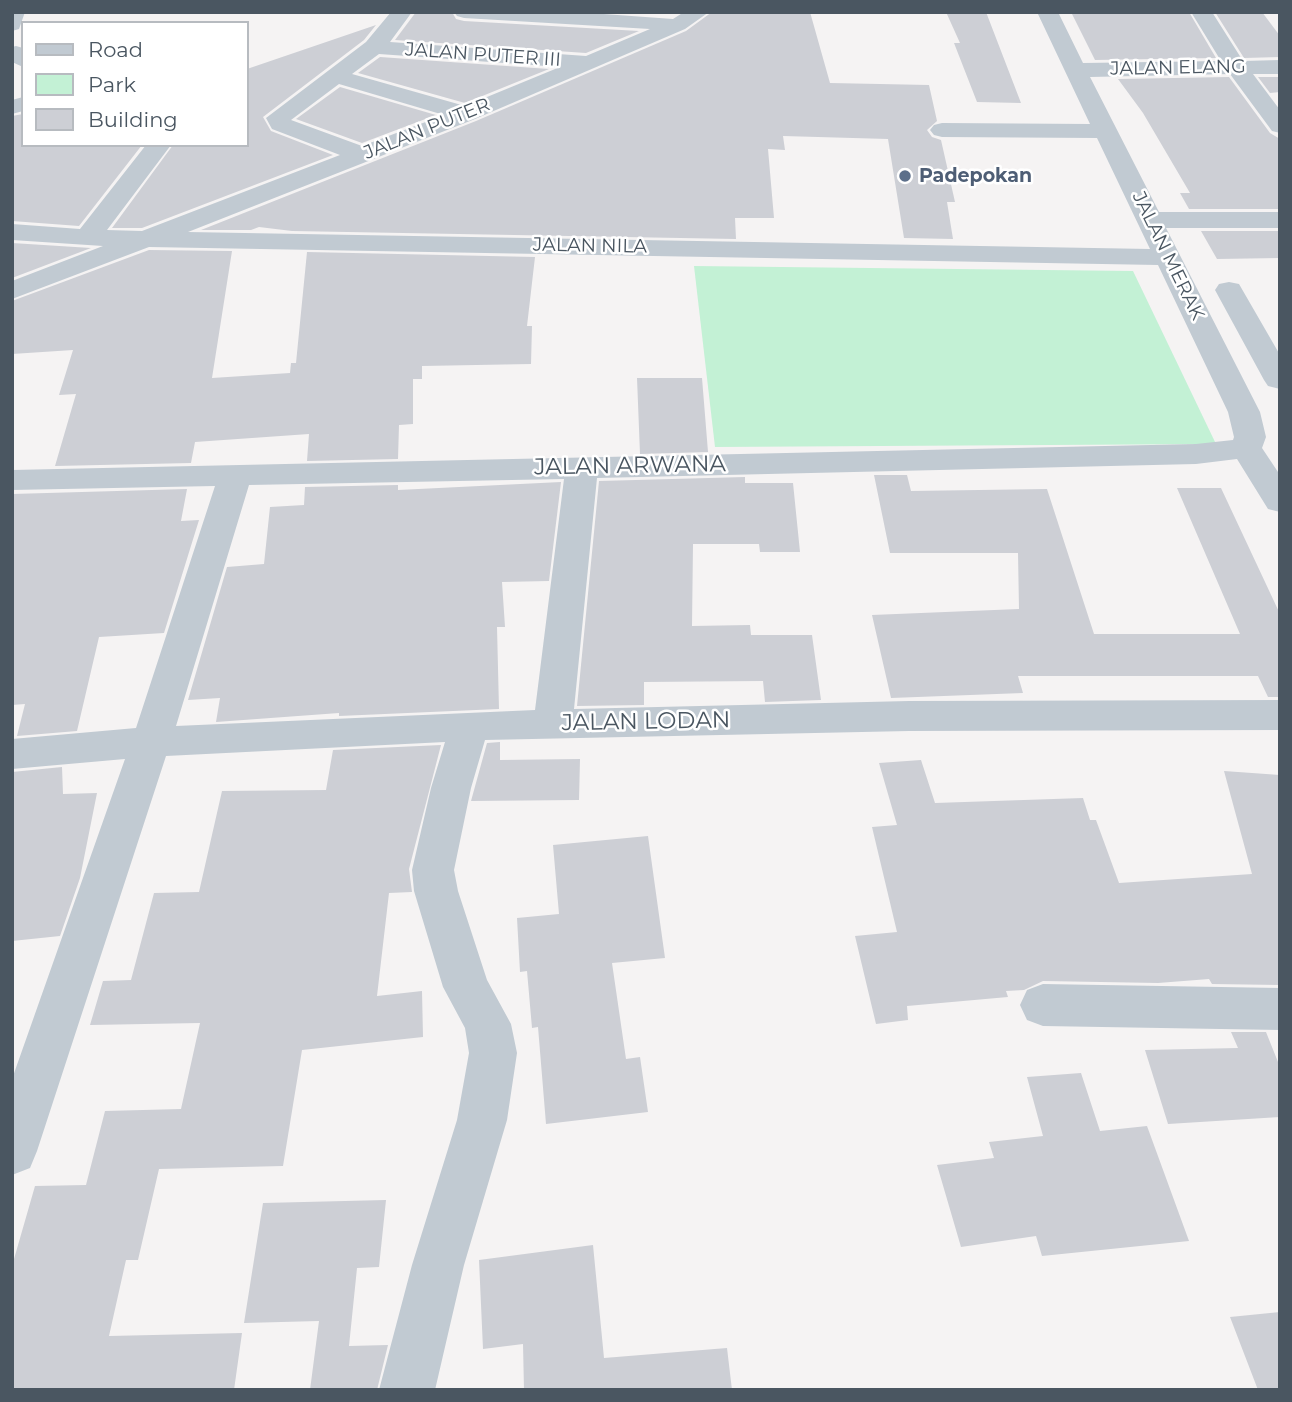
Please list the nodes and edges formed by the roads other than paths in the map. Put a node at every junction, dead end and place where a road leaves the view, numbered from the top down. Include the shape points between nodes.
1 (15, 12) edge
2 (402, 12) edge
3 (464, 12) edge
4 (699, 12) edge
5 (1047, 12) edge
6 (1200, 12) edge
7 (12, 24) edge
8 (678, 25) junction
9 (374, 47) junction
10 (591, 63) junction
11 (1235, 66) junction
12 (1280, 66) edge
13 (1077, 70) junction
14 (336, 76) junction
15 (467, 114) junction
16 (1280, 127) edge
17 (942, 130) dead end
18 (1107, 131) junction
19 (157, 147) edge
20 (363, 155) junction
21 (1280, 220) edge
22 (978, 229) dead end
23 (12, 232) edge
24 (87, 238) junction
25 (152, 238) junction
26 (1160, 238) junction
27 (1229, 290) dead end
28 (12, 291) edge
29 (1204, 330) junction
30 (1266, 331) edge
31 (1279, 380) edge
32 (1247, 447) junction
33 (582, 468) junction
34 (236, 475) junction
35 (12, 480) edge
36 (1280, 500) edge
37 (1280, 715) edge
38 (553, 724) junction
39 (470, 726) junction
40 (150, 742) junction
41 (12, 754) edge
42 (1043, 1004) dead end
43 (1280, 1009) edge
44 (12, 1151) edge
45 (407, 1390) edge

1 - 7 street
2 - 9 street
3 - 8 street
4 - 8 street, JALAN PUTER
5 - 13 street, JALAN MERAK
6 - 11 street
8 - 10 street, JALAN PUTER
9 - 10 street, JALAN PUTER III
9 - 14 street
10 - 15 street, JALAN PUTER
11 - 12 street, JALAN ELANG
11 - 13 street, JALAN ELANG
11 - 16 street
13 - 18 street, JALAN MERAK
14 - 15 street
14 - 20 street via 278,121
15 - 20 street, JALAN PUTER
17 - 18 street
18 - 26 street, JALAN MERAK
19 - 24 street
20 - 25 street, JALAN PUTER
21 - 26 street
22 - 26 street
23 - 24 street, JALAN NILA
24 - 25 street, JALAN NILA
25 - 26 street, JALAN NILA
25 - 28 street, JALAN PUTER
26 - 29 street, JALAN MERAK
27 - 30 street
29 - 30 street
29 - 32 street, JALAN MERAK via 1244,412 1250,437
30 - 31 street
32 - 33 street, JALAN ARWANA via 1196,454
32 - 36 street, JALAN MERAK
33 - 34 street, JALAN ARWANA
33 - 38 street
34 - 35 street, JALAN ARWANA
34 - 40 street
37 - 38 street, JALAN LODAN via 909,716
38 - 39 street, JALAN LODAN
39 - 40 street, JALAN LODAN
39 - 45 street via 433,870 466,987 488,1024 493,1053 482,1120 438,1265
40 - 41 street, JALAN LODAN
40 - 44 street
42 - 43 street

